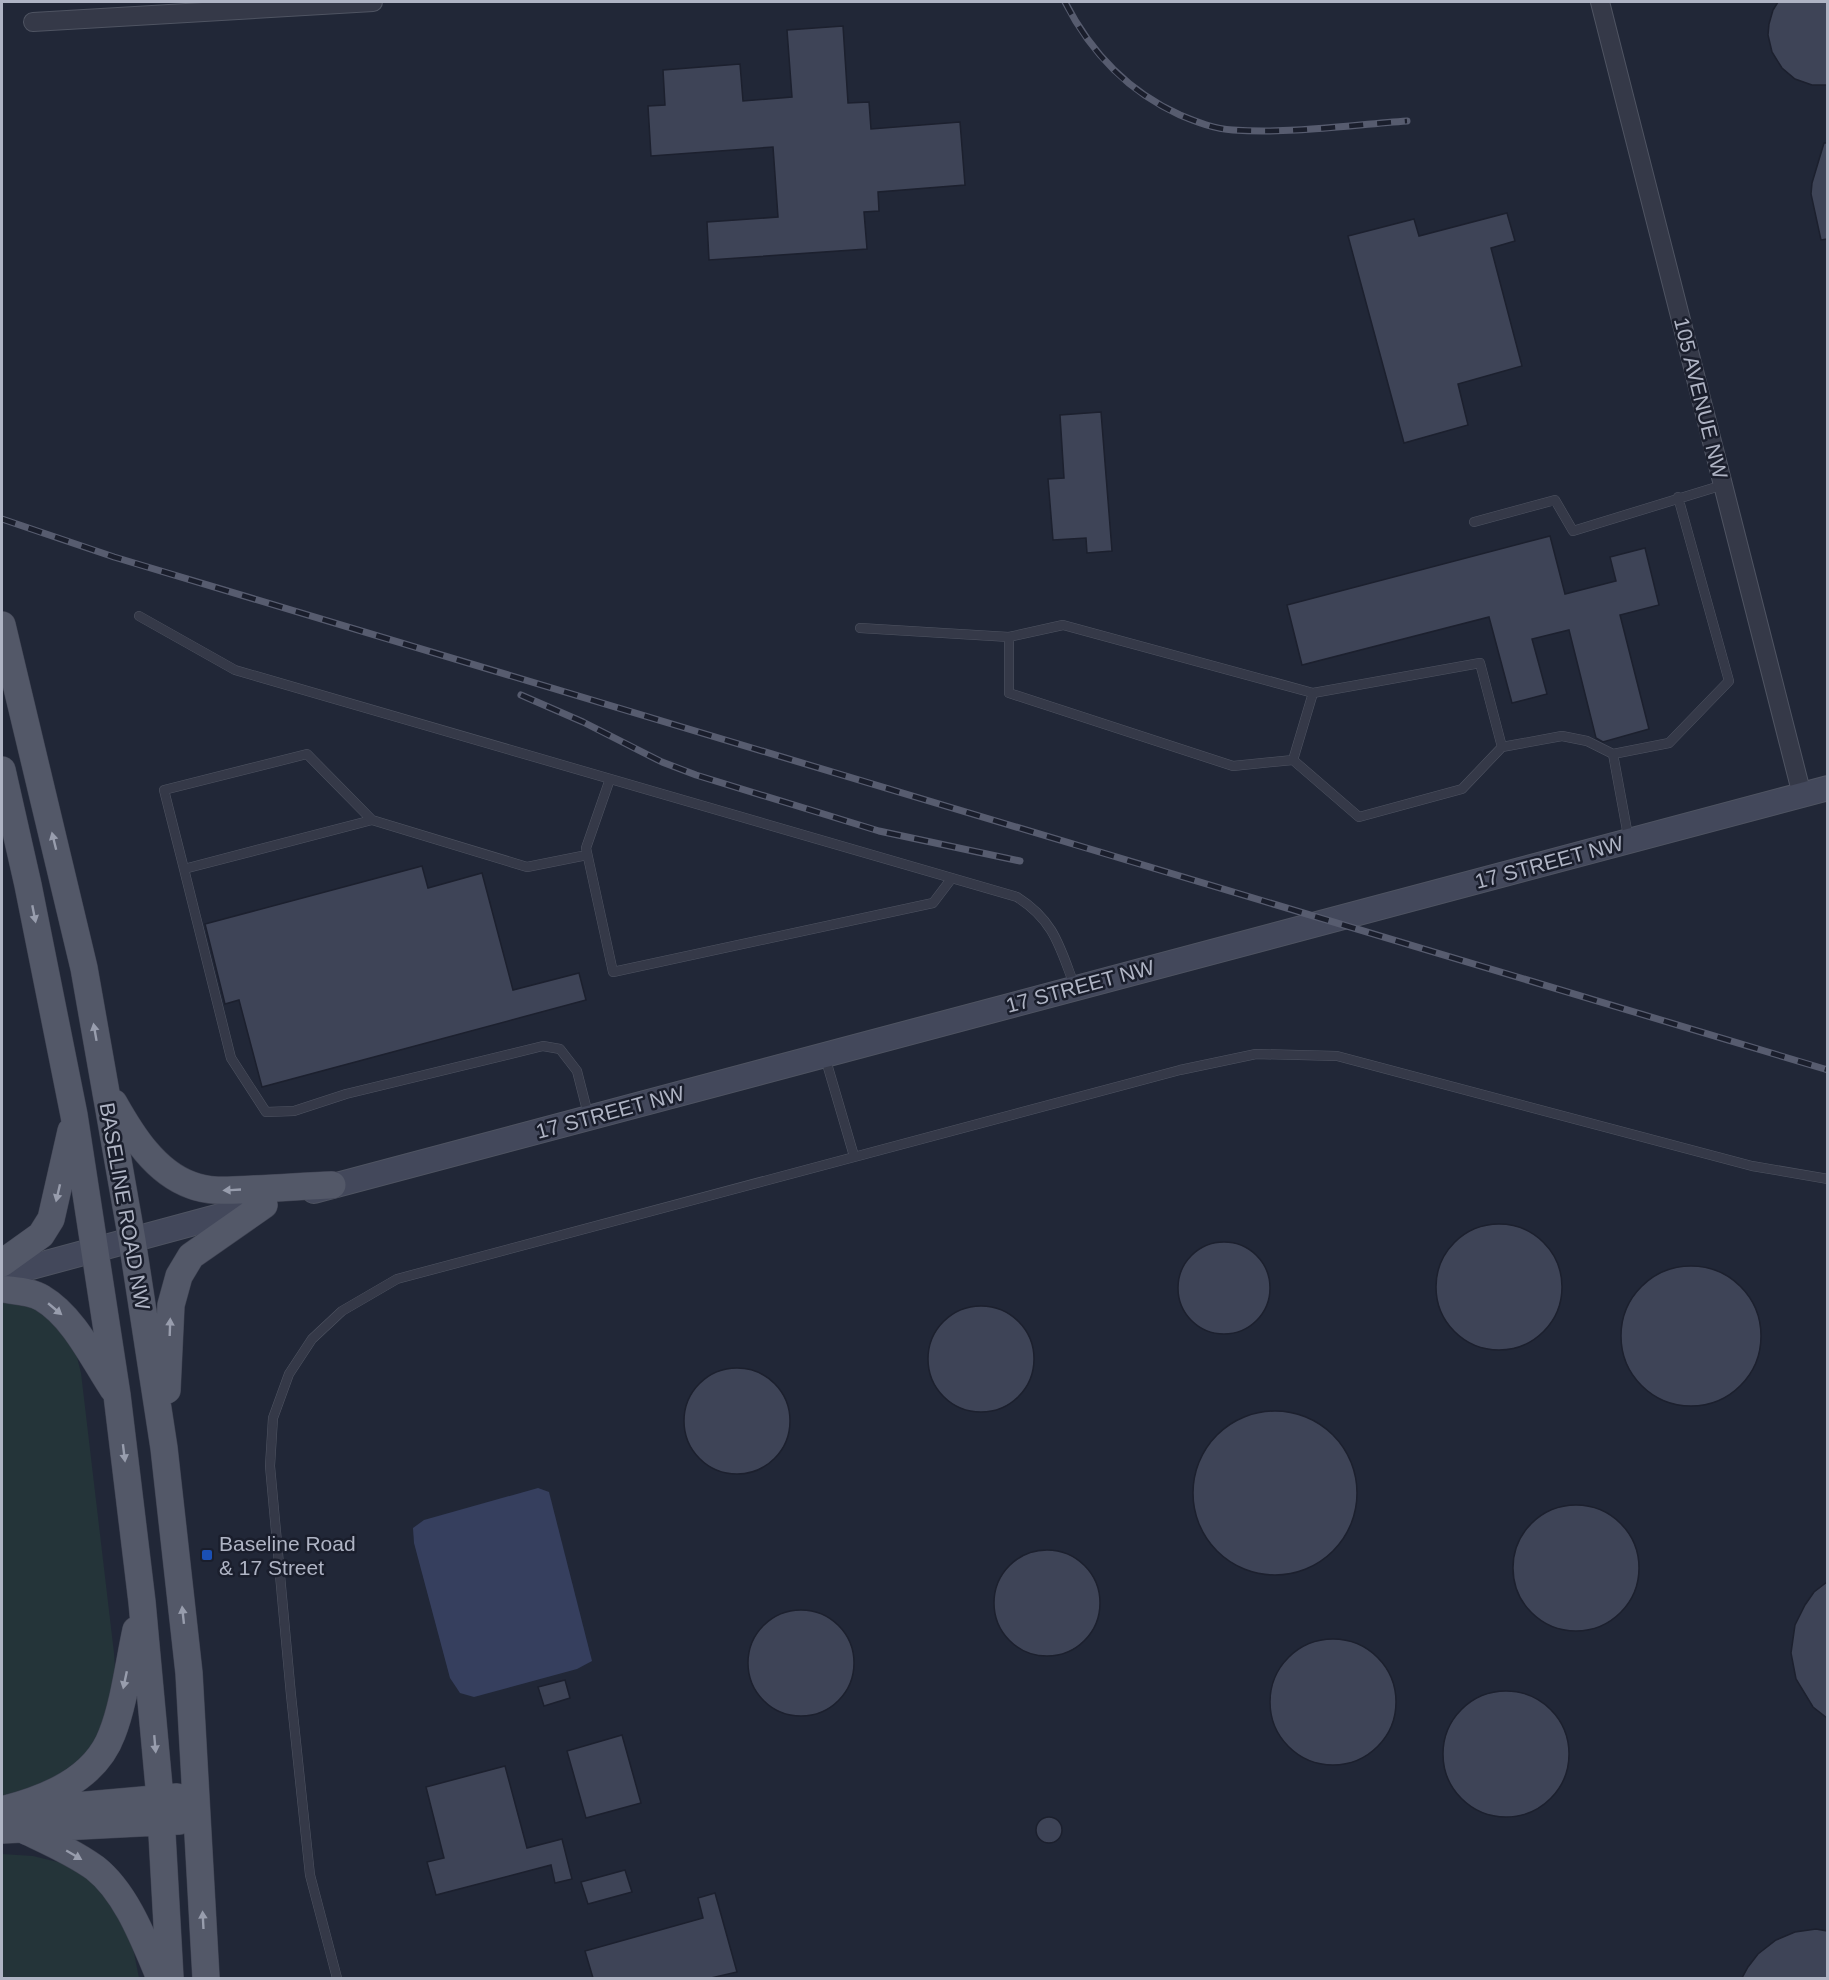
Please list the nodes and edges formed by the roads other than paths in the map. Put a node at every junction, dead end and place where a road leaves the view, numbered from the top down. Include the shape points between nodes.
1 (373, 2) edge
2 (1600, 2) edge
3 (33, 22) dead end
4 (1723, 485) junction
5 (1678, 497) junction
6 (1474, 522) dead end
7 (140, 616) dead end
8 (2, 625) edge
9 (860, 628) dead end
10 (1009, 637) junction
11 (1313, 693) junction
12 (1502, 747) junction
13 (1613, 754) junction
14 (1293, 760) junction
15 (610, 779) junction
16 (5, 783) edge
17 (1827, 788) edge
18 (1802, 795) junction
19 (372, 820) junction
20 (1629, 841) junction
21 (588, 855) junction
22 (184, 869) junction
23 (952, 878) junction
24 (1075, 987) junction
25 (824, 1054) junction
26 (105, 1089) junction
27 (74, 1115) junction
28 (590, 1118) junction
29 (854, 1156) junction
30 (1827, 1179) edge
31 (332, 1185) junction
32 (264, 1205) junction
33 (132, 1239) junction
34 (95, 1250) junction
35 (2, 1263) edge
36 (2, 1275) edge
37 (2, 1289) edge
38 (117, 1395) junction
39 (164, 1448) junction
40 (142, 1602) junction
41 (197, 1808) junction
42 (161, 1810) junction
43 (7, 1820) edge
44 (160, 1978) edge
45 (170, 1978) edge
46 (206, 1978) edge
47 (338, 1978) edge

1 - 3 street
2 - 4 street, 105 AVENUE NW
4 - 5 lane
4 - 18 street, 105 AVENUE NW
5 - 6 lane via 1572,531 1555,500
5 - 13 lane via 1729,681 1669,743
7 - 15 lane via 235,670
26 -> 8 main road, BASELINE ROAD NW via 84,968
9 - 10 lane
10 - 11 lane via 1064,625
10 - 14 lane via 1009,693 1233,766
11 - 12 lane via 1480,663
11 - 14 lane
12 - 13 lane via 1562,736 1587,741
12 - 14 lane via 1462,789 1359,817
13 - 20 lane
15 - 21 lane via 586,848
15 - 23 lane
16 -> 27 main road, BASELINE ROAD NW
17 - 18 main road, 17 STREET NW
18 - 20 main road, 17 STREET NW
19 - 21 lane via 527,867
19 - 22 lane
19 - 22 lane via 307,754 164,790
20 - 24 main road, 17 STREET NW
21 - 23 lane via 614,972 933,903
22 - 28 lane via 231,1058 266,1112 294,1112 346,1094 543,1046 560,1049 577,1071
23 - 24 lane via 1017,897 1034,908 1054,932
24 - 25 main road, 17 STREET NW
25 - 28 main road, 17 STREET NW
25 - 29 lane
31 -> 26 main road via 219,1190 192,1186 150,1157
26 - 33 main road, BASELINE ROAD NW
27 - 34 main road, BASELINE ROAD NW
27 -> 35 main road via 51,1220 41,1235
28 - 31 main road, 17 STREET NW
29 - 30 lane via 1180,1070 1256,1054 1337,1056 1752,1166
29 - 47 lane via 397,1279 342,1311 312,1339 289,1374 273,1418 270,1466 310,1875
31 - 32 main road, 17 STREET NW
32 - 33 main road
39 -> 32 main road via 171,1305 179,1275 191,1256
33 - 34 main road
33 - 39 main road, BASELINE ROAD NW
34 - 36 main road
34 - 38 main road, BASELINE ROAD NW
37 -> 38 main road via 42,1298 64,1316
38 -> 40 main road, BASELINE ROAD NW
41 -> 39 main road, BASELINE ROAD NW via 189,1673
40 -> 42 main road, BASELINE ROAD NW
40 -> 43 main road via 117,1718 101,1755 78,1779 21,1805
41 - 42 main road
46 -> 41 main road, BASELINE ROAD NW
42 - 43 main road
42 - 45 main road, BASELINE ROAD NW
43 -> 44 main road via 73,1854 102,1875 124,1901

